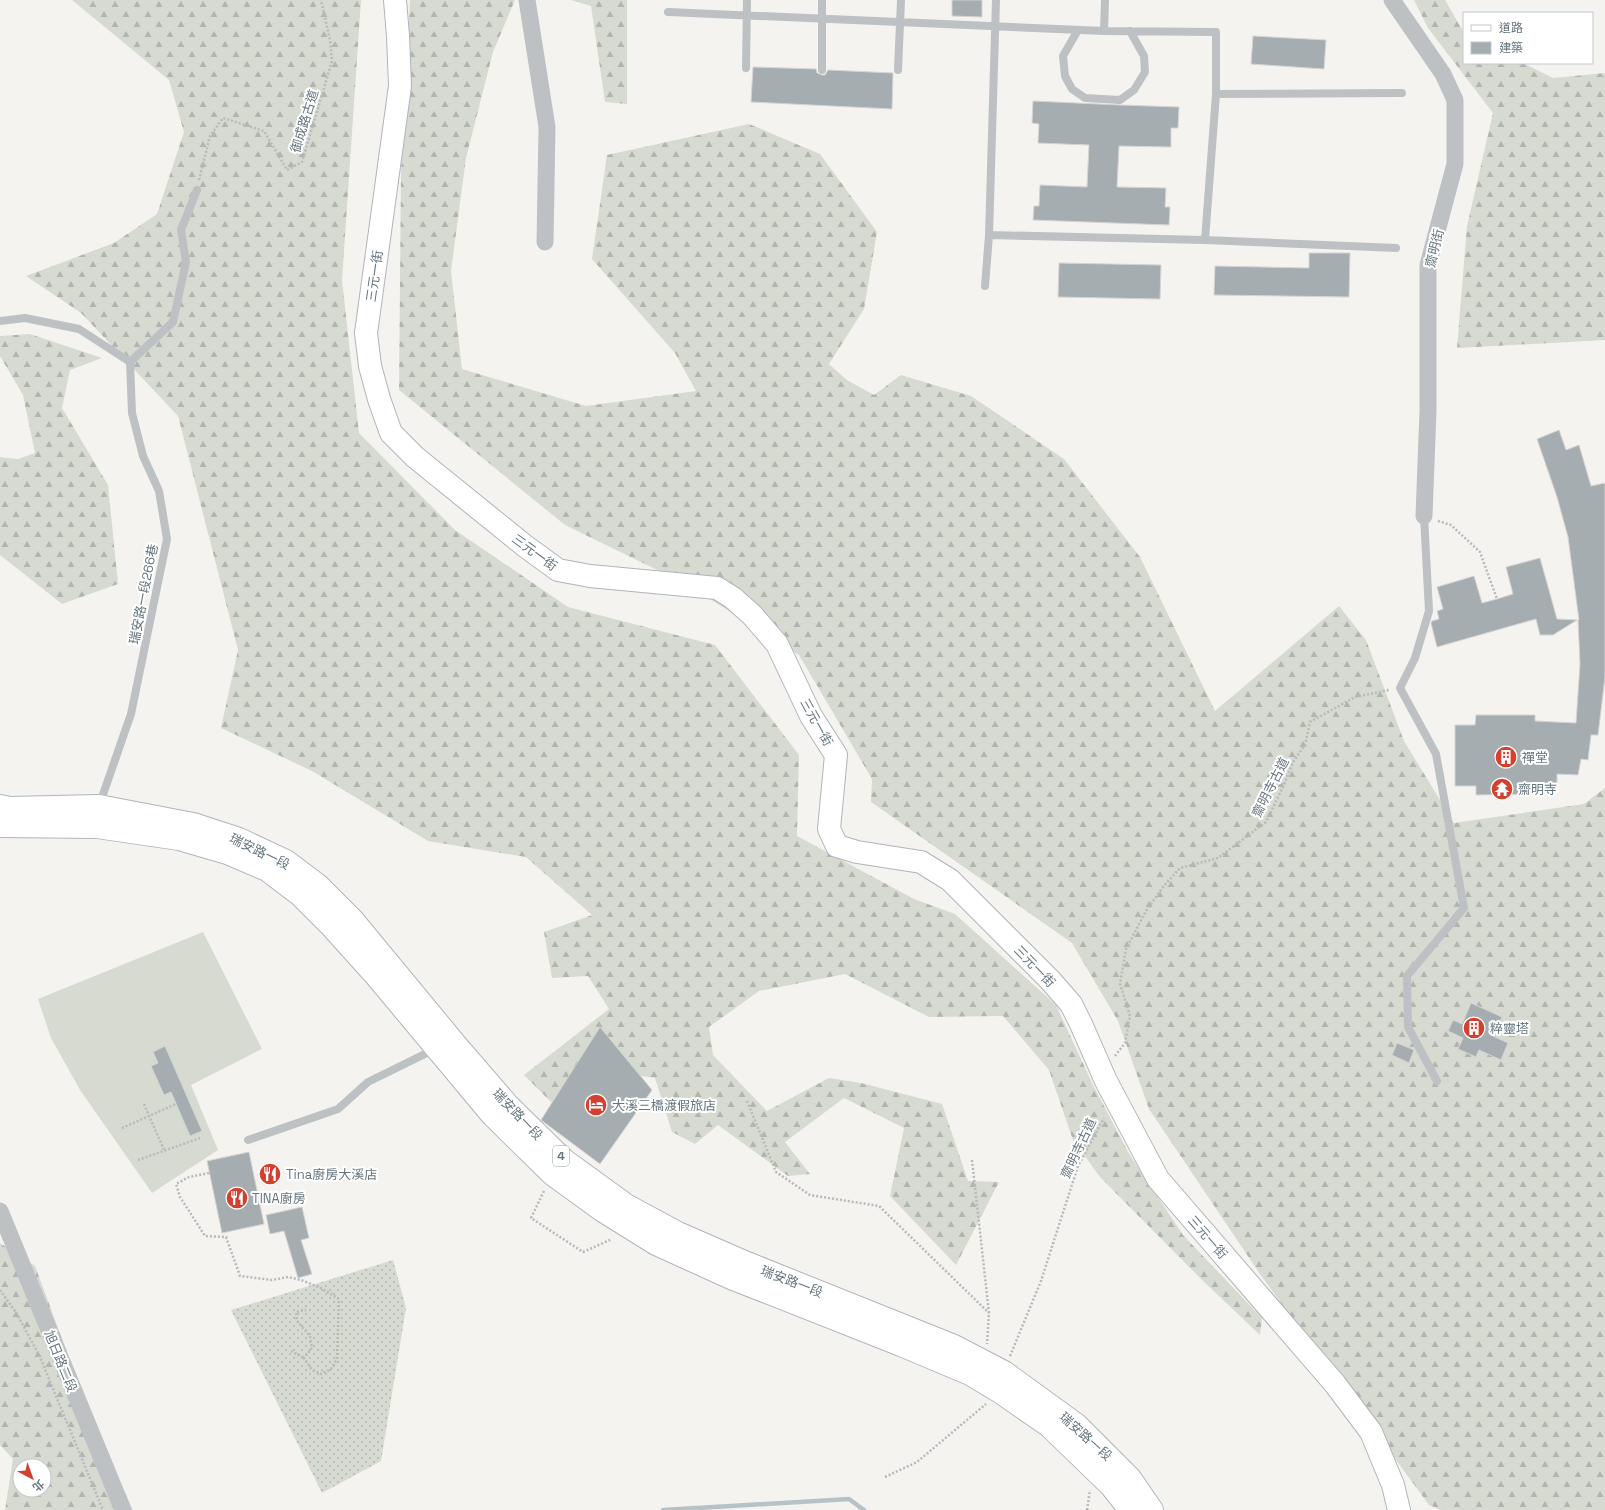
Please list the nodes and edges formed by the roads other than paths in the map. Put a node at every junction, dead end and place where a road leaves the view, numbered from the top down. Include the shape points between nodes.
1 (395, 0) edge
2 (527, 0) edge
3 (747, 0) edge
4 (822, 0) edge
5 (901, 0) edge
6 (996, 0) edge
7 (1105, 0) edge
8 (1392, 0) edge
9 (668, 12) dead end
10 (747, 15) junction
11 (822, 18) junction
12 (900, 22) junction
13 (995, 26) junction
14 (1078, 30) junction
15 (1104, 31) junction
16 (1130, 31) junction
17 (746, 68) dead end
18 (822, 70) dead end
19 (898, 70) dead end
20 (1402, 93) dead end
21 (1216, 94) junction
22 (196, 190) road end
23 (989, 235) junction
24 (1205, 240) junction
25 (545, 242) dead end
26 (1396, 248) dead end
27 (986, 286) dead end
28 (0, 321) edge
29 (130, 362) junction
30 (1424, 516) joint
31 (0, 806) edge
32 (99, 806) junction
33 (0, 826) edge
34 (442, 1043) junction
35 (1437, 1081) dead end
36 (248, 1140) dead end
37 (0, 1211) edge
38 (997, 1375) junction
39 (123, 1510) edge
40 (1130, 1510) edge
41 (1152, 1510) edge
42 (1399, 1510) edge

1 - 42 main road, 三元一街 via 400,86 366,333 370,366 391,433 427,467 558,570 590,576 717,588 752,615 777,644 811,716 836,755 829,829 837,846 857,852 921,862 950,880 1071,1004 1106,1081 1158,1180 1335,1384 1371,1432 1393,1485
2 - 25 street via 547,127
3 - 10 lane
4 - 11 lane
5 - 12 lane
6 - 13 lane
7 - 15 lane
8 - 30 street, 齋明街 via 1443,74 1455,100 1455,164 1428,265 1428,411
9 - 10 lane
10 - 11 lane
10 - 17 lane
11 - 12 lane
11 - 18 lane
12 - 13 lane
12 - 19 lane
13 - 14 lane
13 - 23 lane
14 - 15 lane
14 - 16 lane via 1063,56 1065,76 1072,89 1085,98 1120,100 1134,90 1145,72 1144,56
15 - 16 lane
16 - 21 lane via 1216,32
20 - 21 lane
21 - 24 lane
22 - 29 lane via 181,230 186,262 173,322
23 - 24 lane
23 - 27 lane
24 - 26 lane
28 - 29 lane via 25,318 79,329
29 - 32 lane, 瑞安路一段266巷 via 132,413 144,456 159,491 167,539 131,714
30 - 35 lane via 1429,611 1415,658 1400,688 1436,754 1464,908 1407,976 1408,1027
31 - 32 main road, 瑞安路一段 / 4
32 - 34 main road, 瑞安路一段 / 4 via 193,824 240,839 286,861 318,885 352,919
33 - 34 main road, 瑞安路一段 / 4 via 97,827 179,839 227,853 267,870 300,895
34 - 36 lane via 368,1082 338,1109
34 - 38 main road, 瑞安路一段 / 4 via 564,1160 626,1205 678,1233 747,1263 954,1346
34 - 38 main road, 瑞安路一段 / 4 via 492,1115 552,1174 632,1230 656,1244 731,1278 901,1344 970,1374
37 - 39 street, 旭日路二段
38 - 40 main road, 瑞安路一段 / 4 via 1111,1486
38 - 41 main road, 瑞安路一段 / 4 via 1077,1425 1130,1478

